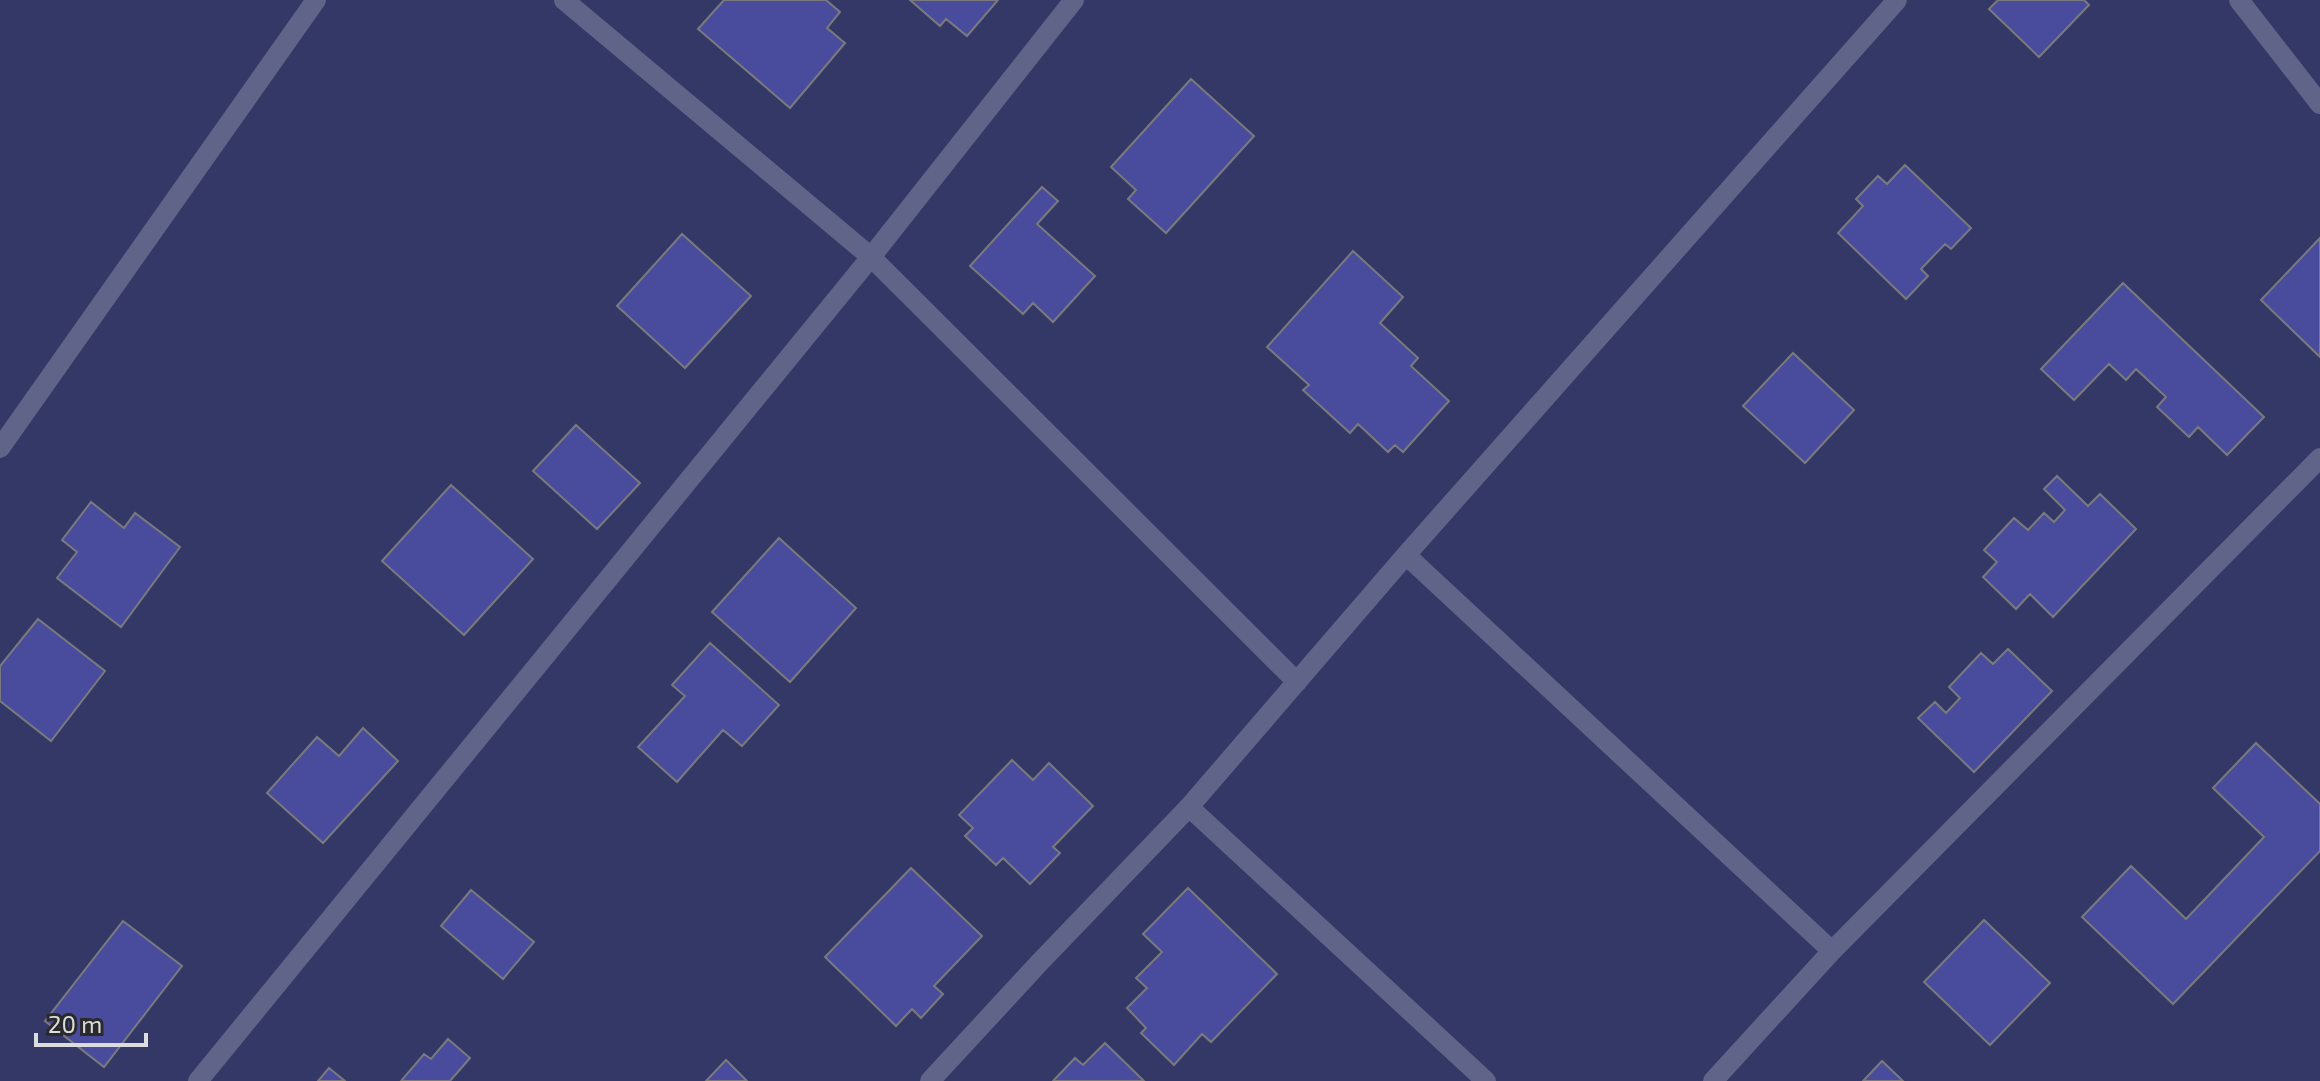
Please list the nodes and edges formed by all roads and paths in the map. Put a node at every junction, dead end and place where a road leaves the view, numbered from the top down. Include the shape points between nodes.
1 (316, 0) edge
2 (564, 0) edge
3 (1074, 0) edge
4 (1897, 0) edge
5 (2239, 0) edge
6 (2320, 104) edge
7 (871, 257) junction
8 (0, 448) edge
9 (2320, 458) edge
10 (1406, 555) junction
11 (1297, 682) junction
12 (1189, 807) junction
13 (1832, 951) junction
14 (198, 1081) edge
15 (930, 1081) edge
16 (1486, 1081) edge
17 (1713, 1081) edge

1 - 8 street
2 - 7 street
3 - 7 street
4 - 10 street
5 - 6 street
7 - 11 street
7 - 14 street
9 - 13 street
10 - 11 street
10 - 13 street
11 - 12 street
12 - 15 street
12 - 16 street
13 - 17 street

